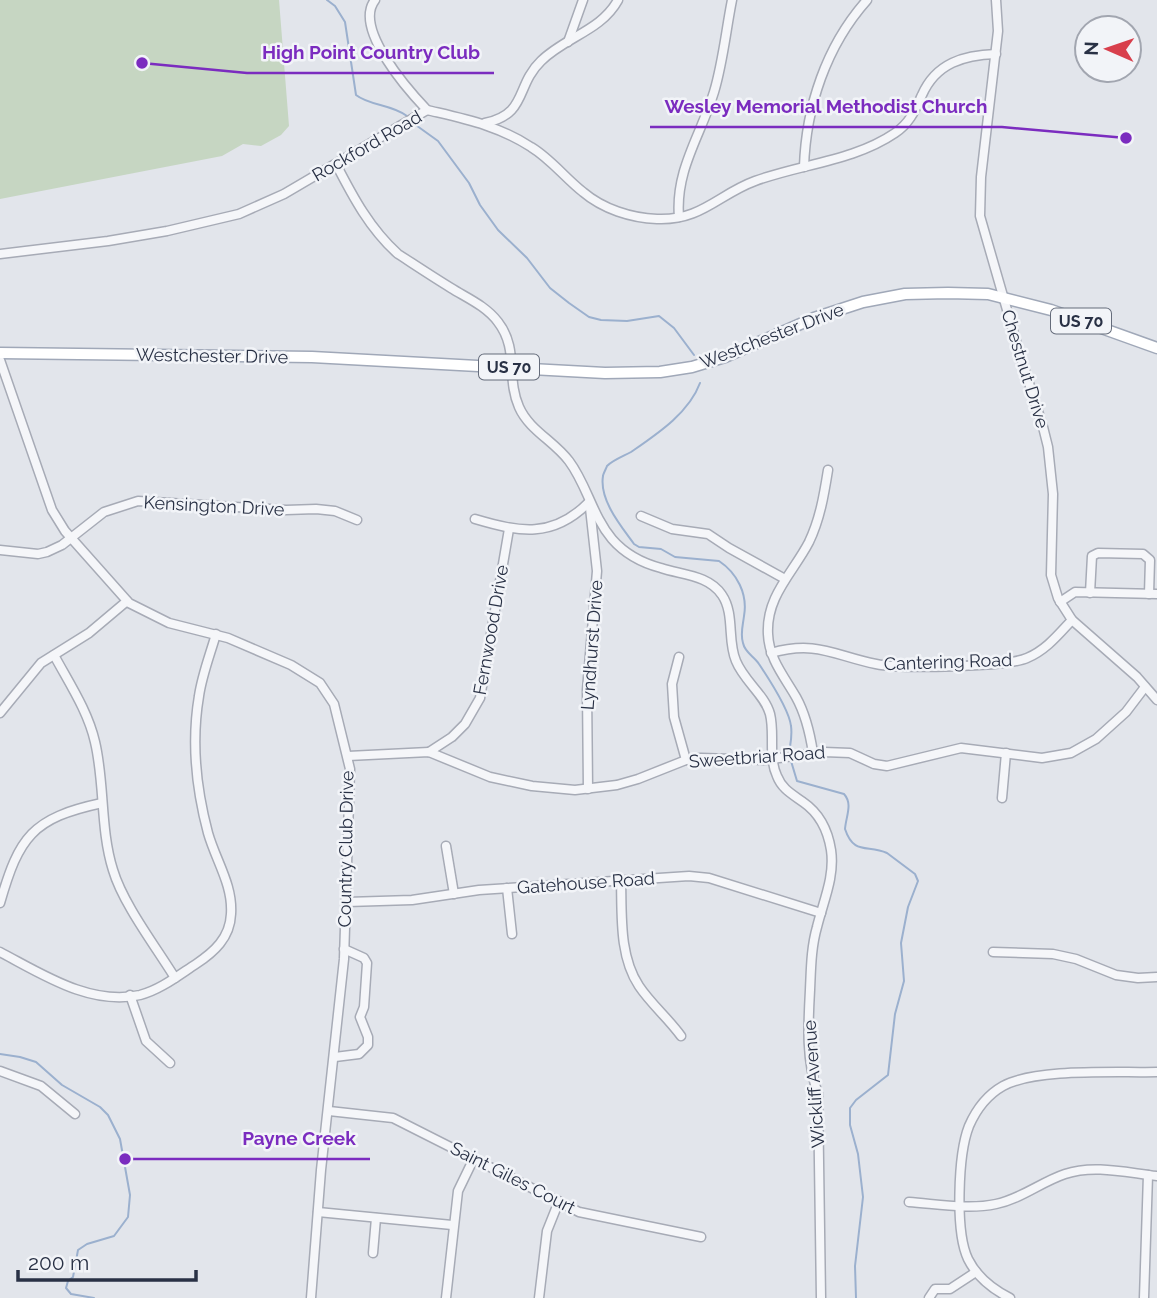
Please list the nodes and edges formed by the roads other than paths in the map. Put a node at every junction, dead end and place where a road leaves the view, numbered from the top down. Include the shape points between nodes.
1 (375, 0) edge
2 (583, 0) edge
3 (618, 0) edge
4 (732, 0) edge
5 (867, 0) edge
6 (996, 0) edge
7 (568, 42) junction
8 (996, 54) junction
9 (427, 110) junction
10 (485, 123) junction
11 (336, 164) junction
12 (804, 167) junction
13 (679, 217) junction
14 (0, 254) edge
15 (1004, 298) junction
16 (1157, 348) edge
17 (0, 353) edge
18 (0, 360) edge
19 (512, 367) junction
20 (828, 470) dead end
21 (589, 502) junction
22 (641, 516) dead end
23 (475, 519) dead end
24 (358, 520) dead end
25 (509, 529) junction
26 (71, 538) junction
27 (0, 550) edge
28 (785, 579) junction
29 (1090, 593) junction
30 (1153, 594) edge
31 (127, 601) junction
32 (1060, 601) junction
33 (1072, 620) junction
34 (216, 634) junction
35 (771, 653) junction
36 (54, 654) junction
37 (679, 657) dead end
38 (1144, 687) junction
39 (1157, 700) edge
40 (0, 713) edge
41 (429, 752) junction
42 (813, 753) junction
43 (1006, 753) junction
44 (348, 756) junction
45 (772, 758) junction
46 (686, 760) junction
47 (588, 789) junction
48 (1002, 798) dead end
49 (102, 803) junction
50 (446, 846) dead end
51 (621, 880) junction
52 (507, 888) junction
53 (454, 894) junction
54 (346, 902) junction
55 (0, 904) edge
56 (821, 913) junction
57 (512, 934) dead end
58 (344, 949) junction
59 (0, 952) edge
60 (993, 952) dead end
61 (1157, 977) edge
62 (175, 978) junction
63 (130, 996) junction
64 (681, 1036) dead end
65 (335, 1057) junction
66 (170, 1063) dead end
67 (0, 1071) edge
68 (1157, 1072) edge
69 (329, 1111) junction
70 (75, 1114) dead end
71 (474, 1158) junction
72 (1152, 1175) edge
73 (559, 1202) junction
74 (909, 1202) dead end
75 (960, 1205) junction
76 (317, 1212) junction
77 (376, 1218) junction
78 (452, 1225) junction
79 (701, 1237) dead end
80 (373, 1253) dead end
81 (976, 1272) junction
82 (949, 1294) edge
83 (311, 1298) edge
84 (446, 1298) edge
85 (539, 1298) edge
86 (821, 1298) edge
87 (929, 1298) edge
88 (1010, 1298) edge
89 (1144, 1298) edge

1 - 9 street via 370,16 380,46 395,74
2 - 7 street
3 - 7 street via 597,24
4 - 13 street via 713,94 682,172
5 - 12 street via 840,38 817,89
6 - 8 street, Chestnut Drive
7 - 10 street via 528,75 514,108
8 - 12 street, Rockford Road via 965,57 942,68 926,86 911,118 894,135
8 - 15 street, Chestnut Drive via 979,202
9 - 10 street, Rockford Road
9 - 11 street, Rockford Road
10 - 13 street, Rockford Road via 531,146 604,206 639,217
11 - 14 street, Rockford Road via 239,214 108,242
11 - 19 street, Wickliff Avenue via 386,244 496,320 511,347
12 - 13 street, Rockford Road via 755,181
15 - 16 main road, Westchester Drive / US 70
15 - 19 main road, Westchester Drive / US 70 via 905,294 863,302 725,357 660,372
15 - 32 street, Chestnut Drive via 1048,447 1053,494 1051,575
17 - 19 main road, Westchester Drive / US 70 via 312,357
18 - 26 street, Country Club Drive via 42,487
19 - 21 street, Wickliff Avenue via 518,406 569,461
20 - 28 street via 822,507 808,543
21 - 25 street via 573,517 553,526
21 - 45 street, Wickliff Avenue via 597,520 630,555 704,580 721,593 728,609 735,661 769,712
21 - 47 street, Lyndhurst Drive via 597,571 587,690
22 - 28 street via 672,529 708,534
23 - 25 street
24 - 26 street, Kensington Drive via 316,509 138,502 104,512
25 - 41 street, Fernwood Drive via 480,698 465,724
26 - 27 street, Kensington Drive via 38,554
26 - 31 street, Country Club Drive
28 - 35 street via 769,615
29 - 30 street
29 - 30 street via 1092,556 1098,553 1143,554 1150,559
29 - 32 street via 1075,592
31 - 34 street, Country Club Drive via 169,623
31 - 36 street via 89,633
32 - 33 street, Chestnut Drive
33 - 35 street, Cantering Road via 1044,649 1004,663 891,667 817,648
33 - 38 street, Chestnut Drive
34 - 44 street, Country Club Drive via 273,656 320,683 334,704
34 - 62 street via 199,695 194,748 203,815 229,887 231,915 227,933 216,949
35 - 42 street via 804,713
36 - 40 street via 33,670
36 - 49 street via 93,731
37 - 46 street via 672,684 674,717
38 - 39 street, Chestnut Drive
38 - 43 street, Sweetbriar Road via 1126,712 1083,747 1042,758
41 - 44 street, Sweetbriar Road
41 - 47 street, Sweetbriar Road via 512,783
42 - 43 street, Sweetbriar Road via 850,753 887,766 954,749
42 - 45 street, Sweetbriar Road
43 - 48 street
44 - 54 street, Country Club Drive
45 - 46 street, Sweetbriar Road
45 - 56 street, Wickliff Avenue via 781,784 811,809 828,836 832,871
46 - 47 street, Sweetbriar Road via 638,779
49 - 55 street via 70,810 34,832 11,866
49 - 62 street via 117,881
50 - 53 street
51 - 52 street, Gatehouse Road
51 - 56 street, Gatehouse Road via 709,878
51 - 64 street via 628,961 640,987
52 - 53 street, Gatehouse Road
52 - 57 street
53 - 54 street, Gatehouse Road
54 - 58 street, Country Club Drive
56 - 86 street, Wickliff Avenue via 811,953 808,1039 818,1094
58 - 65 street, Country Club Drive
58 - 65 street via 367,963 360,1017 368,1041 359,1054
59 - 63 street via 69,987
60 - 61 street via 1053,954 1116,975
62 - 63 street
63 - 66 street via 146,1041
65 - 69 street, Country Club Drive
67 - 70 street via 41,1086
68 - 75 street via 1050,1075 1024,1078 999,1089 983,1103 969,1126
69 - 71 street, Saint Giles Court via 393,1118
69 - 76 street, Country Club Drive
71 - 73 street, Saint Giles Court
71 - 78 street via 458,1191
72 - 75 street via 1102,1170 1068,1173 1013,1200
72 - 89 street
73 - 79 street, Saint Giles Court via 579,1212
73 - 85 street via 547,1231
74 - 75 street
75 - 81 street via 962,1242
76 - 77 street
76 - 83 street, Country Club Drive
77 - 78 street
77 - 80 street
78 - 84 street
81 - 82 street
81 - 88 street
82 - 87 street via 935,1289

